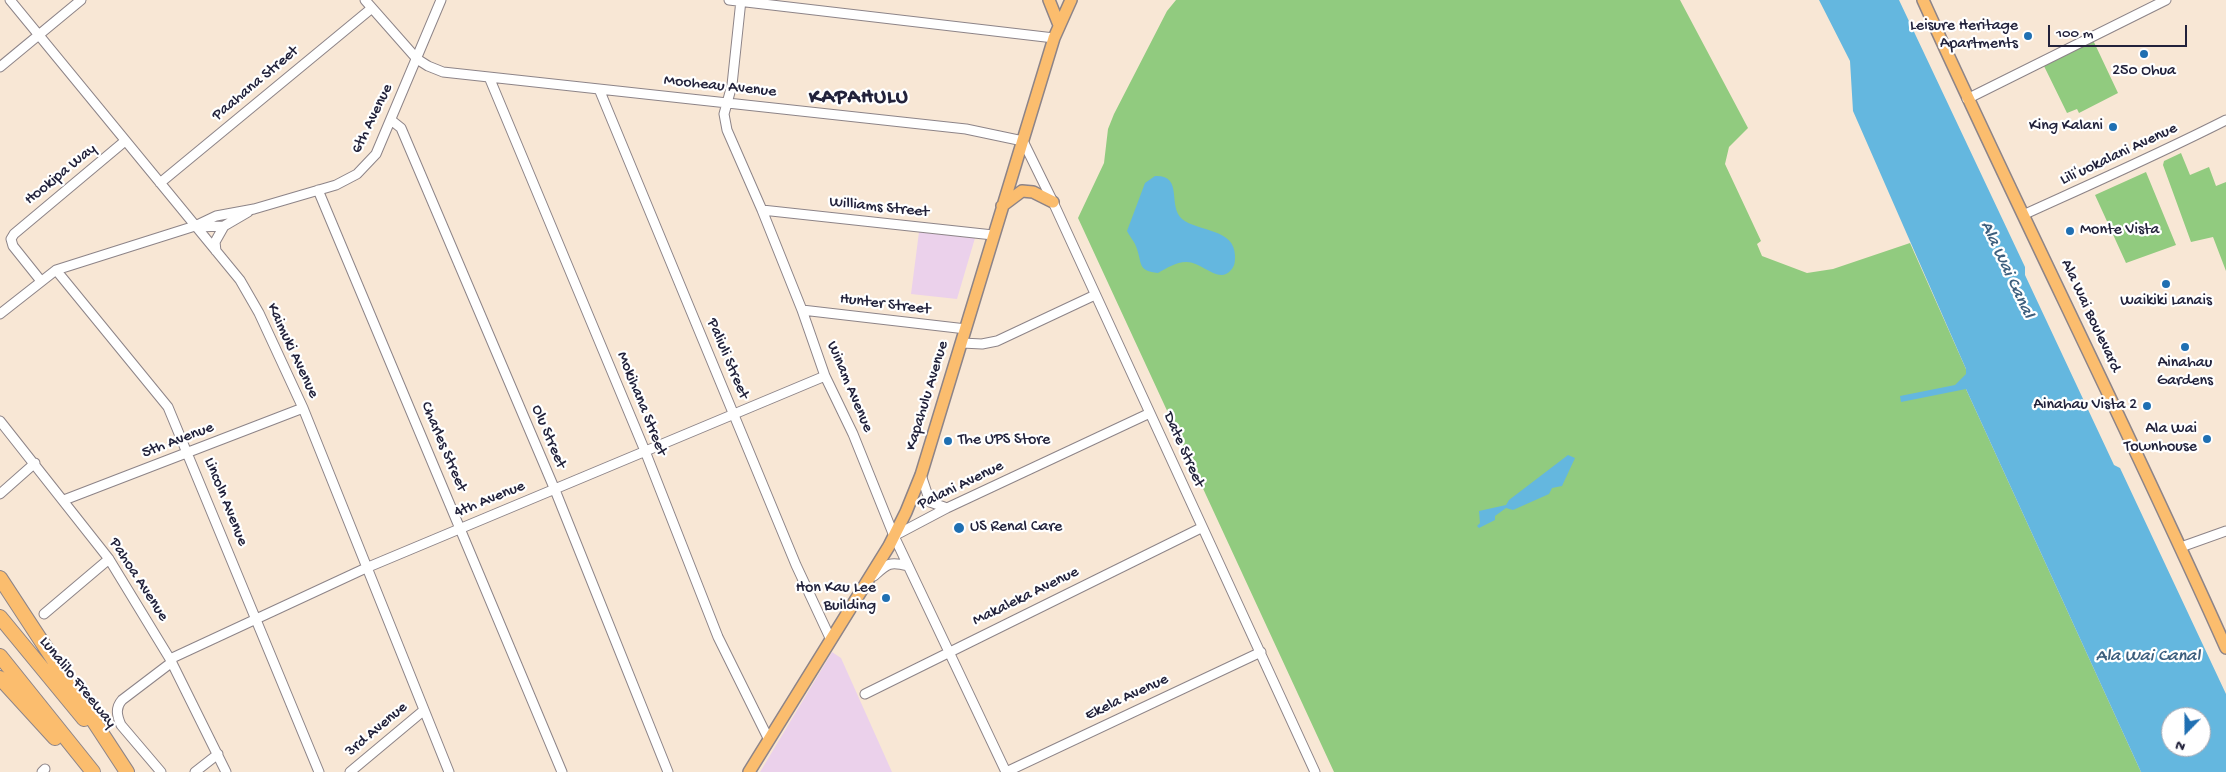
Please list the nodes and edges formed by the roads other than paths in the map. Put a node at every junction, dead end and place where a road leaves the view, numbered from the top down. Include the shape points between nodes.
1 (10, 0) edge
2 (81, 0) edge
3 (365, 0) edge
4 (441, 0) edge
5 (729, 0) edge
6 (1049, 0) edge
7 (1071, 0) edge
8 (1923, 0) edge
9 (2166, 0) edge
10 (741, 1) edge
11 (372, 8) junction
12 (1059, 25) junction
13 (38, 35) junction
14 (1054, 38) junction
15 (416, 59) junction
16 (0, 67) edge
17 (489, 77) junction
18 (599, 89) junction
19 (1967, 99) junction
20 (727, 103) junction
21 (392, 120) junction
22 (2226, 120) edge
23 (125, 141) junction
24 (1023, 141) junction
25 (160, 183) junction
26 (318, 190) junction
27 (1053, 202) junction
28 (1002, 206) junction
29 (254, 209) junction
30 (762, 210) junction
31 (2023, 215) junction
32 (195, 226) junction
33 (224, 226) junction
34 (993, 235) junction
35 (216, 252) junction
36 (56, 270) junction
37 (41, 280) junction
38 (1096, 295) junction
39 (802, 310) junction
40 (0, 314) edge
41 (966, 330) junction
42 (962, 343) junction
43 (825, 376) junction
44 (303, 408) junction
45 (1150, 413) junction
46 (734, 414) junction
47 (0, 421) edge
48 (645, 451) junction
49 (188, 453) junction
50 (34, 463) junction
51 (921, 475) junction
52 (555, 490) junction
53 (0, 494) edge
54 (64, 500) junction
55 (947, 508) junction
56 (460, 528) junction
57 (1201, 528) junction
58 (2226, 531) edge
59 (894, 536) junction
60 (2181, 547) junction
61 (109, 560) junction
62 (908, 566) junction
63 (366, 568) junction
64 (0, 578) edge
65 (864, 585) junction
66 (44, 614) dead end
67 (0, 617) edge
68 (256, 618) junction
69 (830, 640) junction
70 (2226, 648) edge
71 (949, 652) junction
72 (1261, 652) junction
73 (0, 656) edge
74 (171, 661) junction
75 (0, 678) edge
76 (865, 694) dead end
77 (423, 711) junction
78 (769, 740) junction
79 (218, 754) junction
80 (86, 772) edge
81 (93, 772) edge
82 (127, 772) edge
83 (161, 772) edge
84 (195, 772) edge
85 (226, 772) edge
86 (319, 772) edge
87 (350, 772) edge
88 (449, 772) edge
89 (562, 772) edge
90 (668, 772) edge
91 (748, 772) edge
92 (1006, 772) edge
93 (1315, 772) edge

1 - 13 street, Kaimuki Avenue
2 - 13 street
3 - 11 street
4 - 15 street, 6th Avenue
5 - 10 street
6 - 12 main road
7 - 12 main road, Kapahulu Avenue
8 - 19 main road, Ala Wai Boulevard
9 - 19 street
10 - 14 street
10 - 20 street, Winam Avenue via 732,85
11 - 15 street
11 - 25 street, Paahana Street
12 - 14 main road, Kapahulu Avenue
13 - 16 street
13 - 23 street, Kaimuki Avenue
14 - 24 main road, Kapahulu Avenue
15 - 17 street, Mooheau Avenue via 443,72
15 - 21 street, 6th Avenue
17 - 18 street, Mooheau Avenue
17 - 48 street, Mokihana Street
18 - 20 street, Mooheau Avenue
18 - 46 street, Paliuli Street
19 - 31 main road, Ala Wai Boulevard
20 - 24 street, Mooheau Avenue via 966,129
20 - 30 street, Winam Avenue via 724,114 727,130
21 - 26 street, 6th Avenue via 376,154 364,169 347,180
21 - 52 street, Olu Street via 401,128
22 - 31 street, Liliʻuokalani Avenue
23 - 25 street, Kaimuki Avenue
23 - 37 street, Hookipa Way via 14,234 11,239 13,246
24 - 27 street, Date Street
24 - 28 main road, Kapahulu Avenue
25 - 32 street, Kaimuki Avenue
26 - 29 street, 6th Avenue
26 - 56 street, Charles Street
27 - 28 main road via 1033,192 1022,191
27 - 38 street, Date Street
28 - 34 main road, Kapahulu Avenue
29 - 32 street, 6th Avenue via 216,216
29 - 33 street, 6th Avenue
30 - 34 street, Williams Street
30 - 39 street, Winam Avenue
31 - 60 main road, Ala Wai Boulevard
32 - 33 street, 6th Avenue
32 - 35 street, Kaimuki Avenue
32 - 36 street, 6th Avenue
33 - 35 street via 215,242
34 - 41 main road, Kapahulu Avenue
35 - 44 street, Kaimuki Avenue via 240,280 259,313
36 - 37 street, 6th Avenue
36 - 49 street, Lincoln Avenue via 168,407
37 - 40 street, 6th Avenue
38 - 42 street via 997,341
38 - 45 street, Date Street
39 - 41 street, Hunter Street
39 - 43 street, Winam Avenue
41 - 42 main road, Kapahulu Avenue
42 - 51 main road, Kapahulu Avenue
43 - 46 street, 4th Avenue
43 - 59 street, Winam Avenue via 853,434
44 - 49 street, 5th Avenue
44 - 63 street, Kaimuki Avenue
45 - 55 street, Palani Avenue
45 - 57 street, Date Street
46 - 48 street, 4th Avenue
46 - 69 street, Paliuli Street
47 - 50 street, Pahoa Avenue
48 - 52 street, 4th Avenue
48 - 78 street, Mokihana Street via 718,637
49 - 54 street, 5th Avenue
49 - 68 street, Lincoln Avenue
50 - 53 street
50 - 54 street, Pahoa Avenue
51 - 55 street via 930,502
51 - 59 main road, Kapahulu Avenue
52 - 56 street, 4th Avenue
52 - 90 street, Olu Street
54 - 61 street, Pahoa Avenue
55 - 59 street, Palani Avenue
56 - 63 street, 4th Avenue
56 - 89 street, Charles Street
57 - 71 street, Makaleka Avenue
57 - 72 street, Date Street
58 - 60 street
59 - 62 street, Winam Avenue
59 - 65 main road, Kapahulu Avenue
60 - 70 main road, Ala Wai Boulevard
61 - 66 street
61 - 74 street, Pahoa Avenue
62 - 65 street via 896,562 887,565
62 - 71 street, Winam Avenue
63 - 68 street, 4th Avenue
63 - 77 street, Kaimuki Avenue
64 - 82 highway
65 - 69 main road, Kapahulu Avenue
67 - 82 highway, Lunalilo Freeway
68 - 74 street, 4th Avenue
68 - 86 street, Lincoln Avenue
69 - 78 main road, Kapahulu Avenue
71 - 76 street, Makaleka Avenue
71 - 92 street, Winam Avenue
72 - 92 street, Ekela Avenue
72 - 93 street, Date Street
73 - 81 highway
74 - 79 street, Pahoa Avenue
74 - 83 street, 4th Avenue via 122,700 117,708 122,725
75 - 80 highway
77 - 87 street, 3rd Avenue
77 - 88 street, Kaimuki Avenue
78 - 91 main road, Kapahulu Avenue
79 - 84 street
79 - 85 street, Pahoa Avenue

